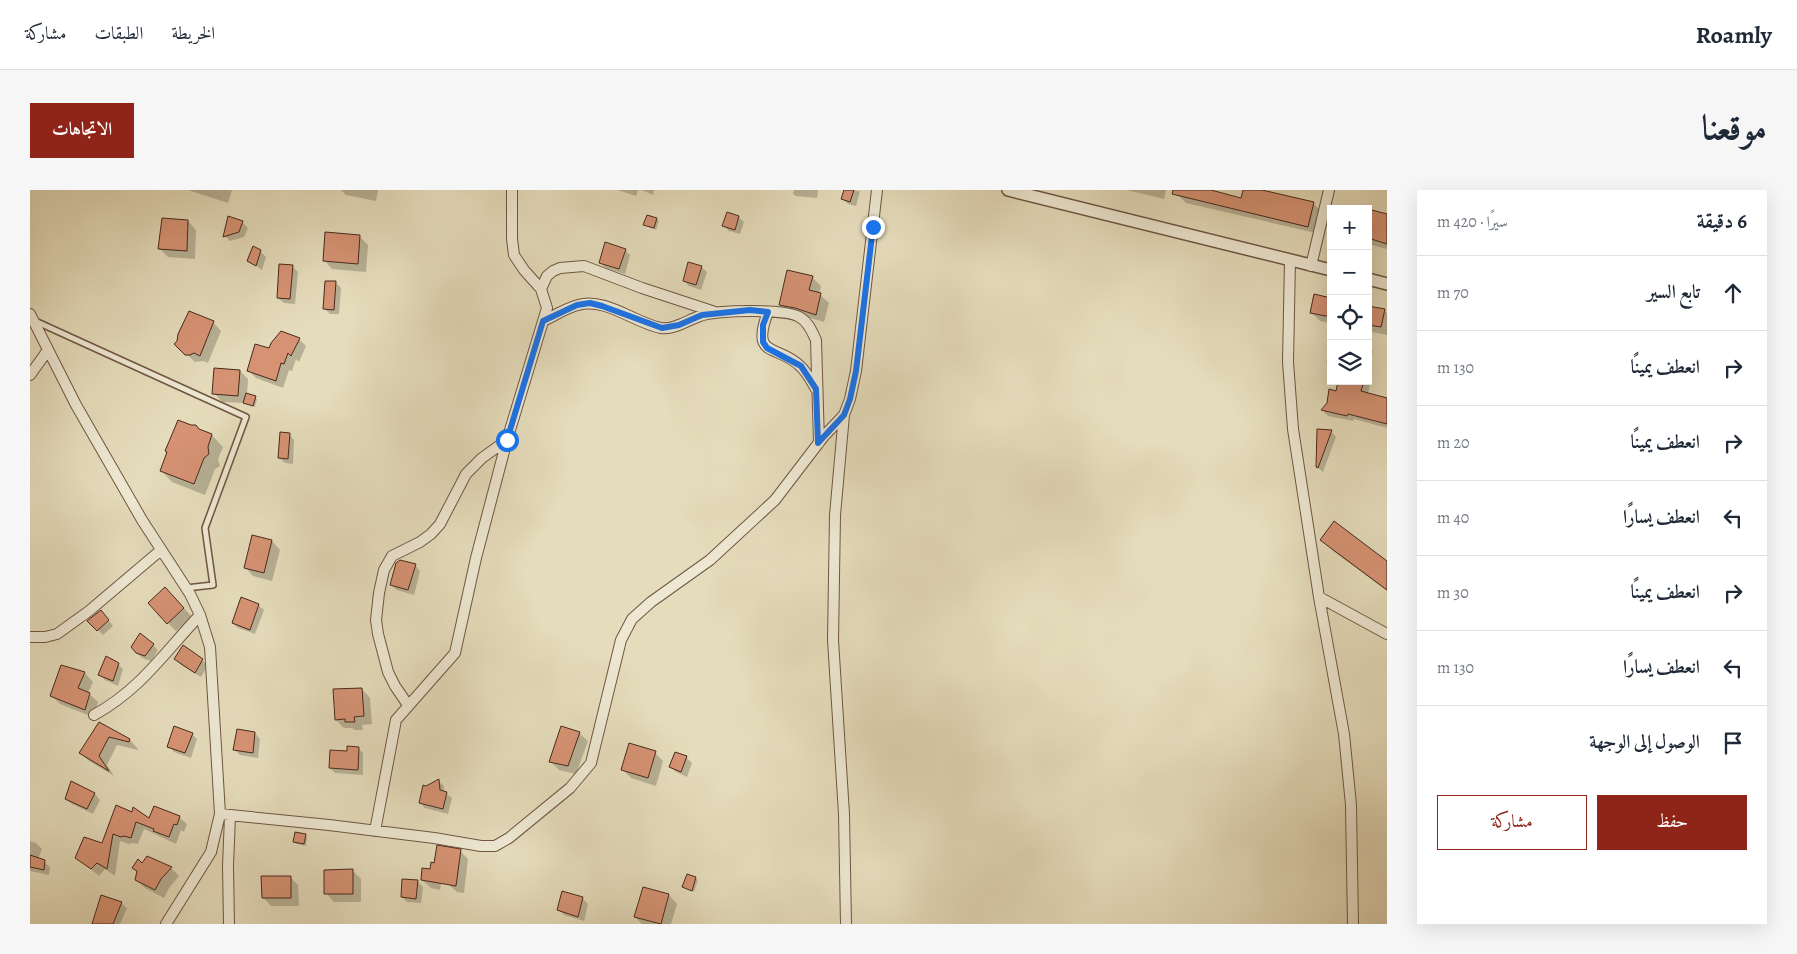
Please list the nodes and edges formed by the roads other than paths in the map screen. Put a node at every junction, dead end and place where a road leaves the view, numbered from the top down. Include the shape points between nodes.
1 (512, 190) edge
2 (877, 190) edge
3 (1008, 190) edge
4 (1328, 190) edge
5 (1033, 193) edge
6 (1290, 260) junction
7 (1312, 266) junction
8 (1327, 269) edge
9 (1372, 281) edge
10 (1387, 284) edge
11 (541, 289) junction
12 (768, 312) junction
13 (719, 313) junction
14 (31, 317) edge
15 (543, 321) junction
16 (48, 350) junction
17 (33, 367) edge
18 (30, 375) edge
19 (816, 389) junction
20 (844, 415) junction
21 (507, 440) junction
22 (818, 443) junction
23 (162, 550) junction
24 (186, 588) junction
25 (1319, 597) junction
26 (200, 614) junction
27 (1387, 634) edge
28 (30, 637) edge
29 (408, 705) junction
30 (94, 715) dead end
31 (220, 814) junction
32 (230, 816) junction
33 (375, 831) junction
34 (166, 924) edge
35 (229, 924) edge
36 (846, 924) edge
37 (1353, 924) edge

1 - 11 street via 514,255
2 - 20 street via 856,371
3 - 5 street
4 - 7 street
5 - 6 street
6 - 7 street
6 - 25 street via 1288,362 1293,429
7 - 8 street
9 - 10 street
11 - 13 street via 546,276 553,271 584,266
11 - 15 street via 547,308
12 - 13 street
12 - 19 street via 763,325 763,342 767,348 801,366
12 - 19 street via 801,317 810,328 816,340
13 - 15 street via 662,328 590,303 577,305
14 - 16 street
14 - 24 lane via 246,416 205,528 213,585
15 - 21 street
16 - 17 street
16 - 23 street via 76,406
17 - 18 street
19 - 22 street
20 - 22 street
20 - 36 street via 835,515 833,640 844,814
21 - 29 street via 455,653
21 - 29 street via 466,474 440,524 431,534 392,556 384,570 376,620 378,634 388,672
22 - 33 street via 774,500 710,560 632,619 622,640 591,763 570,788 495,846
23 - 24 street
23 - 28 street via 57,634
24 - 26 street
25 - 27 street
25 - 37 street via 1344,734 1351,805
26 - 30 street via 141,681
26 - 31 street via 210,646
29 - 33 street via 396,720
31 - 32 street
31 - 34 street via 211,852
32 - 33 street
32 - 35 street

